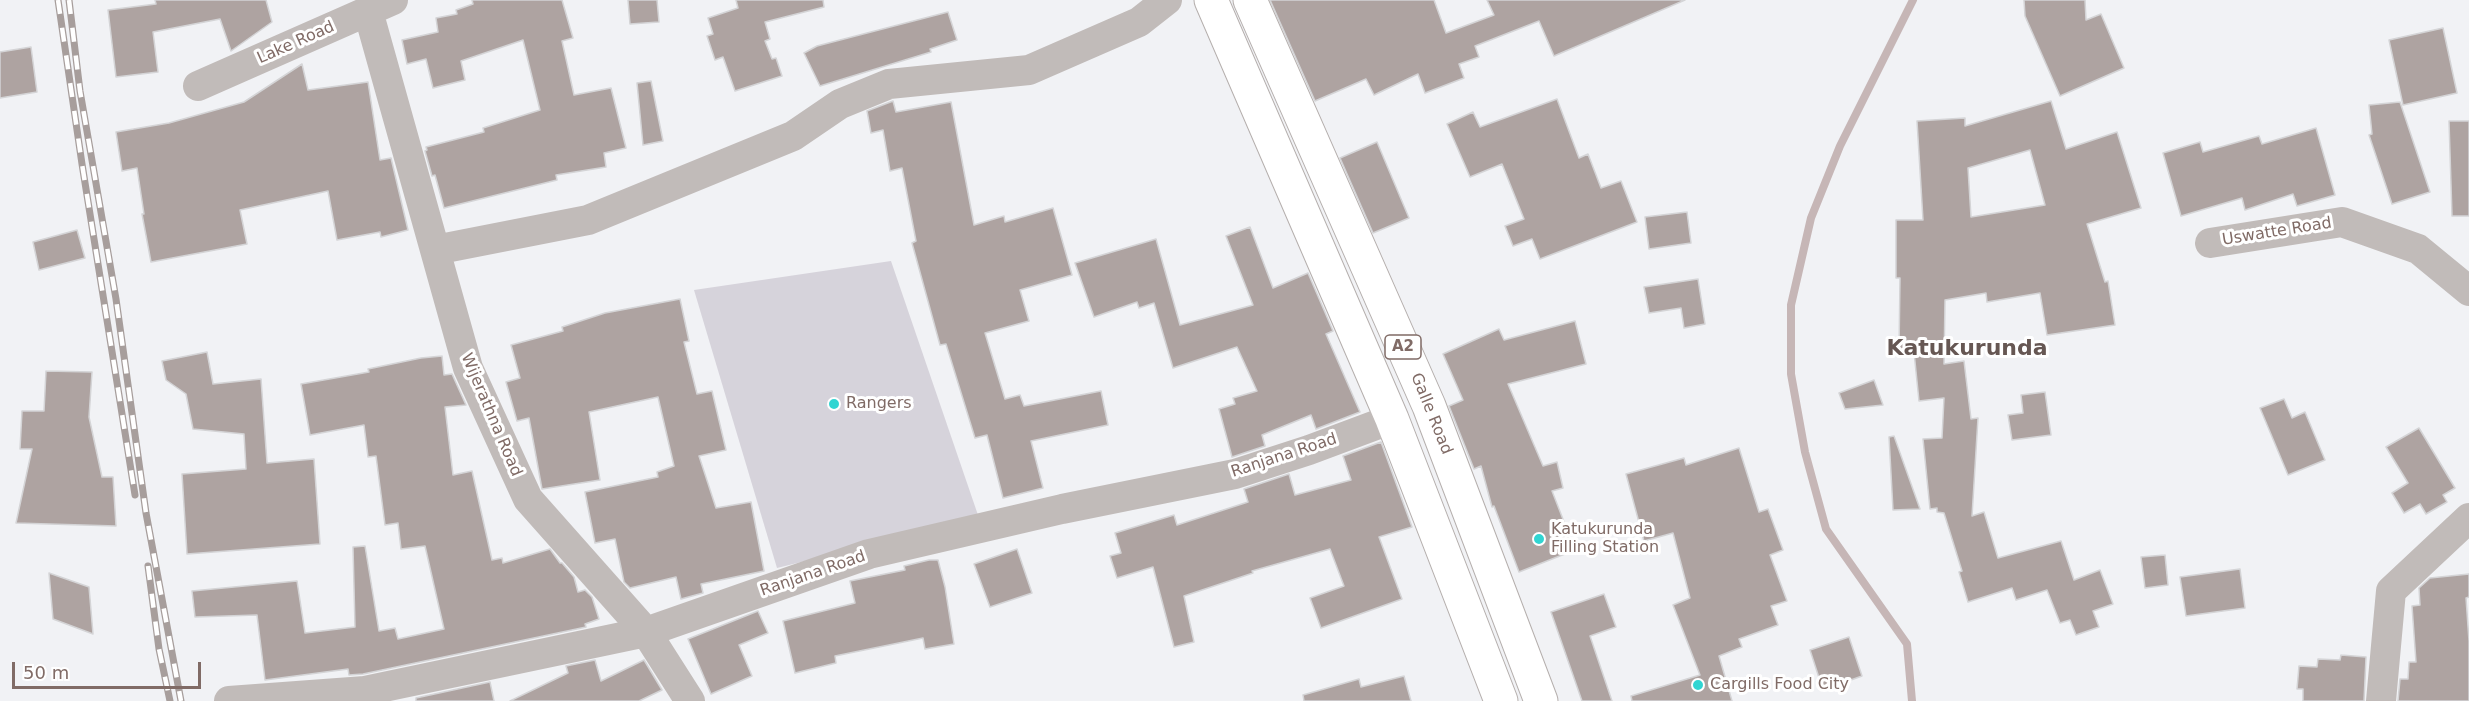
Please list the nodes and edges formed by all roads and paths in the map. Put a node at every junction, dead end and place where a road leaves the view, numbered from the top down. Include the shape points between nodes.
1 (1167, 0) edge
2 (1212, 0) edge
3 (1250, 0) edge
4 (381, 5) edge
5 (198, 86) dead end
6 (2210, 243) dead end
7 (435, 250) junction
8 (2469, 291) edge
9 (1392, 419) junction
10 (2469, 518) edge
11 (1490, 564) junction
12 (1454, 577) junction
13 (646, 632) junction
14 (229, 701) edge
15 (690, 701) edge
16 (1501, 701) edge
17 (1540, 701) edge
18 (2381, 701) edge

1 - 7 street via 1139,22 1029,70 889,84 840,104 793,136 588,220
2 - 9 highway, A2
3 - 11 highway, Galle Road / A2 via 1429,406
4 - 5 street, Lake Road
4 - 7 street, Wijerathna Road
6 - 8 street, Uswatte Road via 2342,222 2418,249
7 - 13 street, Wijerathna Road via 468,368 528,499
9 - 12 highway, A2
9 - 13 street, Ranjana Road via 1235,474 869,554
10 - 18 street via 2391,591
11 - 12 highway
11 - 17 highway, Galle Road / A2
12 - 16 highway, A2
13 - 14 street, Ranjana Road via 365,691
13 - 15 street, Wijerathna Road

